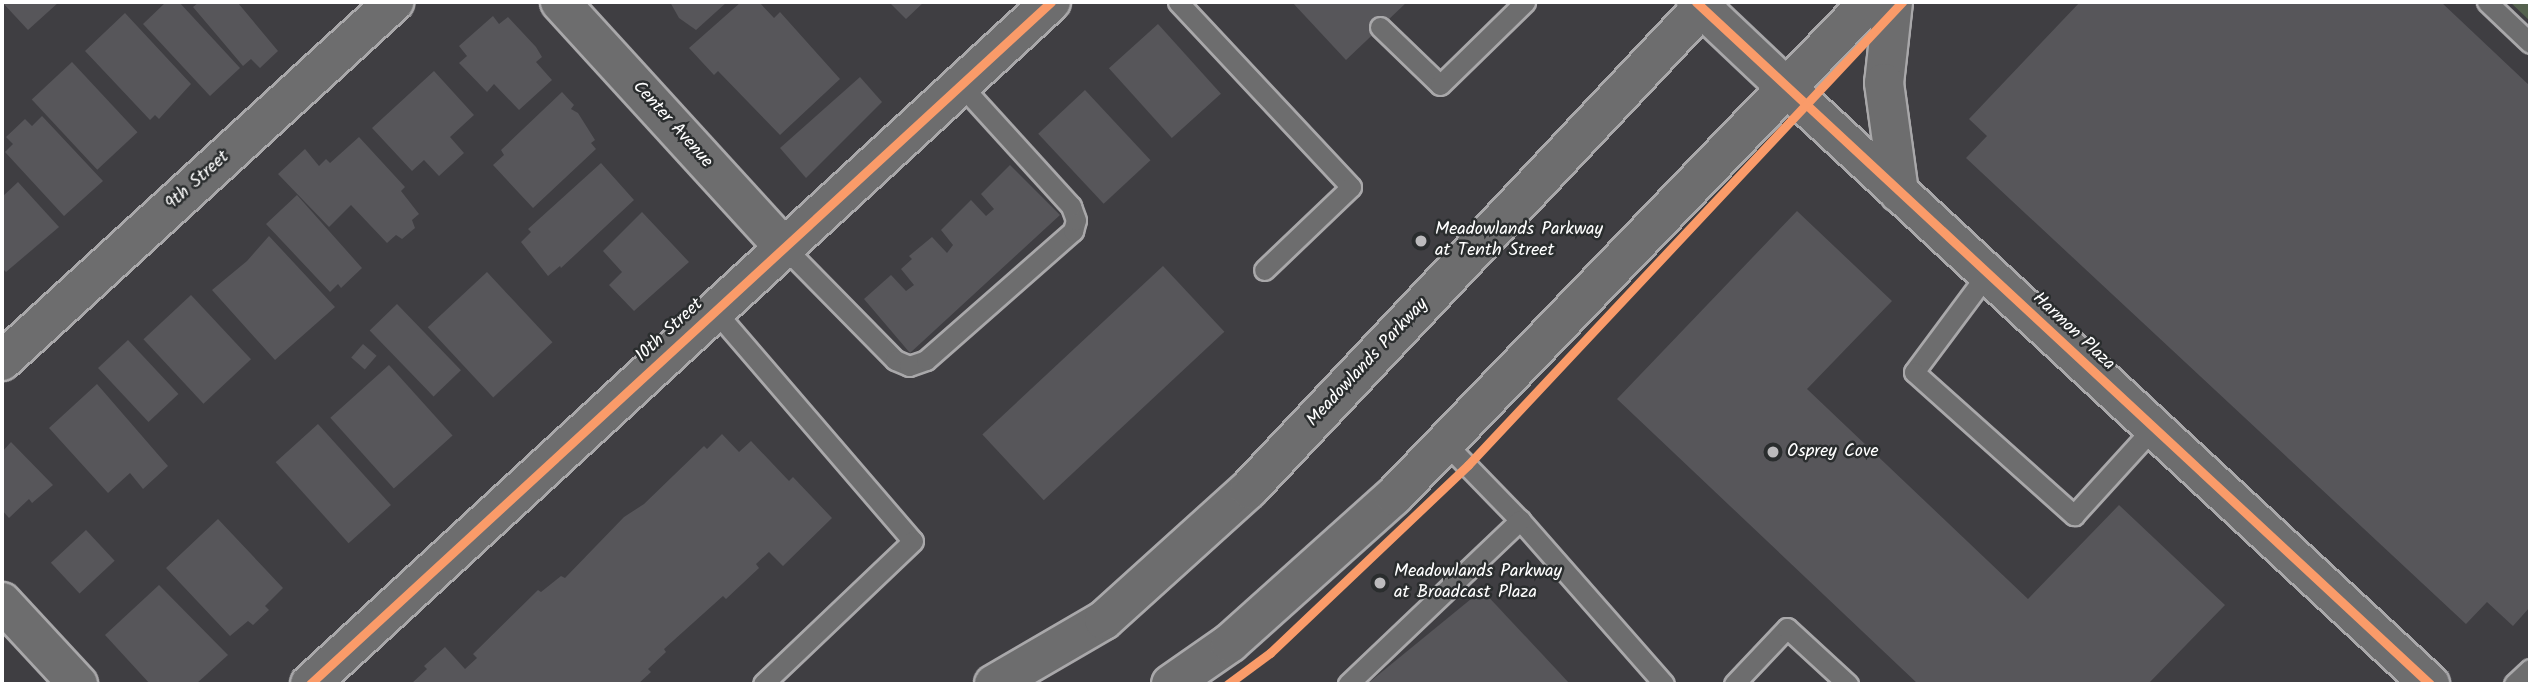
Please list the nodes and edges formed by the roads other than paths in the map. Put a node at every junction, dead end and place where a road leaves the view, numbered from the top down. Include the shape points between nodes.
1 (394, 2) edge
2 (560, 2) edge
3 (1051, 2) edge
4 (1178, 2) edge
5 (1525, 2) edge
6 (1869, 2) edge
7 (1893, 2) edge
8 (2487, 2) edge
9 (1702, 4) edge
10 (1380, 27) dead end
11 (2530, 43) edge
12 (961, 85) junction
13 (1787, 88) junction
14 (1899, 193) junction
15 (784, 247) junction
16 (1264, 270) dead end
17 (1987, 274) junction
18 (715, 311) junction
19 (2, 361) edge
20 (2154, 427) junction
21 (1446, 443) junction
22 (1520, 520) junction
23 (2, 602) edge
24 (2530, 669) edge
25 (2415, 679) edge
26 (66, 680) edge
27 (310, 684) edge
28 (762, 684) edge
29 (995, 684) edge
30 (1171, 684) edge
31 (1348, 684) edge
32 (1664, 684) edge
33 (1734, 684) edge
34 (1848, 684) edge
35 (2514, 684) edge

1 - 19 street, 9th Street
2 - 15 street, Center Avenue
3 - 12 street, 10th Street
4 - 16 lane via 1351,187
5 - 10 lane via 1440,85
6 - 13 street
7 - 14 street via 1884,83
8 - 11 lane
9 - 13 street, Harmon Plaza
9 - 29 street, Meadowlands Parkway via 1249,489 1104,620
12 - 15 street, 10th Street
12 - 15 lane via 1071,206 1076,220 1073,231 926,360 909,366 895,360
13 - 14 street, Harmon Plaza
13 - 21 street
14 - 17 street, Harmon Plaza
15 - 18 street, 10th Street
17 - 20 street, Harmon Plaza
17 - 20 lane via 1914,372 2074,515
18 - 27 street, 10th Street
18 - 28 lane via 913,541
20 - 25 street, Harmon Plaza
21 - 22 lane
21 - 30 street via 1394,496 1230,643
22 - 31 lane
22 - 32 lane
23 - 26 street
24 - 35 lane
33 - 34 lane via 1787,628

